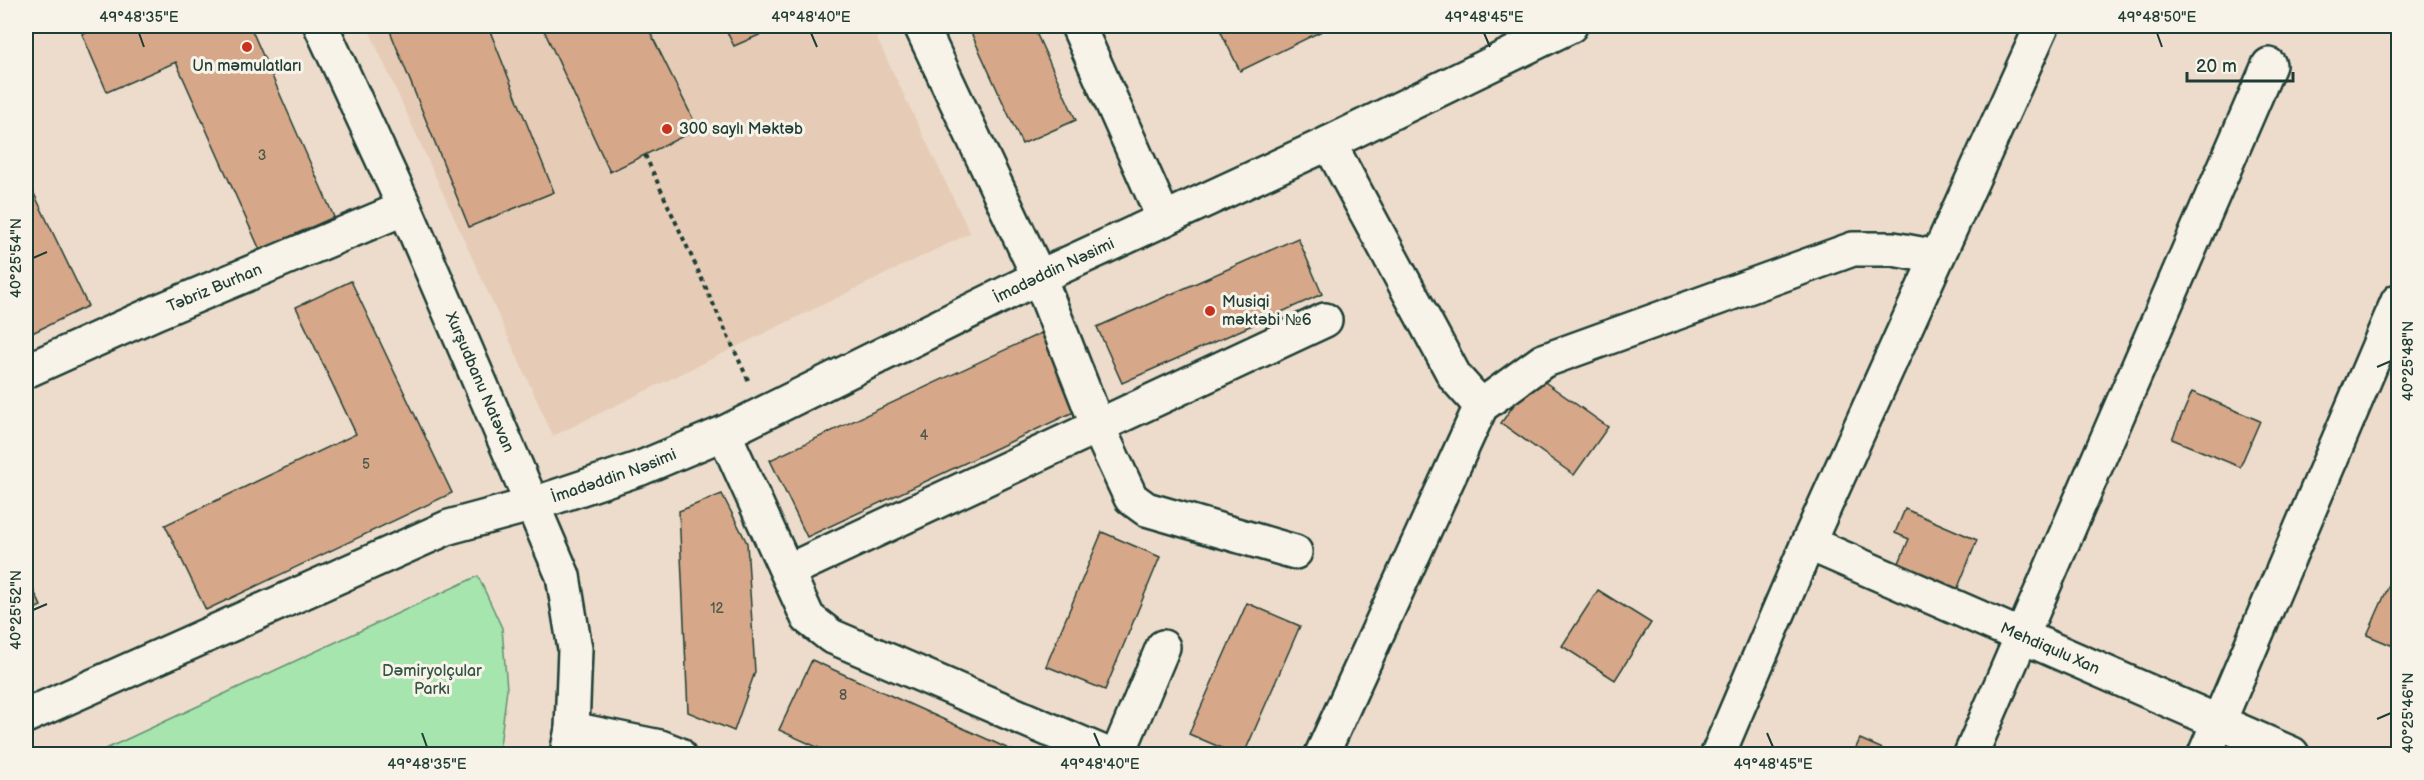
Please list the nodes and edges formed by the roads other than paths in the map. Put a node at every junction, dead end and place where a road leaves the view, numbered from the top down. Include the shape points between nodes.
1 (321, 26) edge
2 (921, 26) edge
3 (1077, 26) edge
4 (1570, 26) edge
5 (2042, 26) edge
6 (1525, 35) edge
7 (2269, 65) dead end
8 (1329, 143) junction
9 (405, 208) junction
10 (1164, 219) junction
11 (1937, 257) junction
12 (1039, 277) junction
13 (2398, 301) edge
14 (1325, 320) dead end
15 (26, 371) edge
16 (1481, 406) junction
17 (1098, 427) junction
18 (724, 433) junction
19 (534, 504) junction
20 (1808, 543) junction
21 (1295, 552) dead end
22 (788, 572) junction
23 (2023, 637) junction
24 (1163, 647) dead end
25 (26, 716) edge
26 (2219, 723) junction
27 (569, 742) edge
28 (678, 754) edge
29 (1106, 754) edge
30 (1118, 754) edge
31 (1322, 754) edge
32 (1718, 754) edge
33 (1971, 754) edge
34 (2205, 754) edge
35 (2292, 754) edge

1 - 9 street, Xurşudbanu Natəvan
2 - 12 street
3 - 10 street
4 - 6 street, İmadəddin Nəsimi
5 - 11 street
6 - 8 street, İmadəddin Nəsimi
7 - 23 street
8 - 10 street, İmadəddin Nəsimi
8 - 16 street via 1455,377
9 - 15 street, Təbriz Burhan
9 - 19 street, Xurşudbanu Natəvan
10 - 12 street, İmadəddin Nəsimi
11 - 16 street via 1893,249 1852,249 1543,361
11 - 20 street
12 - 17 street
12 - 18 street, İmadəddin Nəsimi
13 - 26 street
14 - 17 street
16 - 31 street
17 - 21 street via 1131,498 1146,509
17 - 22 street
18 - 19 street, İmadəddin Nəsimi via 641,468
18 - 22 street
19 - 25 street, İmadəddin Nəsimi via 449,527
19 - 27 street, Xurşudbanu Natəvan via 563,576 575,649
20 - 23 street, Mehdiqulu Xan
20 - 32 street
22 - 29 street via 808,618 831,636
23 - 26 street, Mehdiqulu Xan
23 - 33 street
24 - 30 street
26 - 34 street
26 - 35 street, Mehdiqulu Xan
27 - 28 street via 660,747

